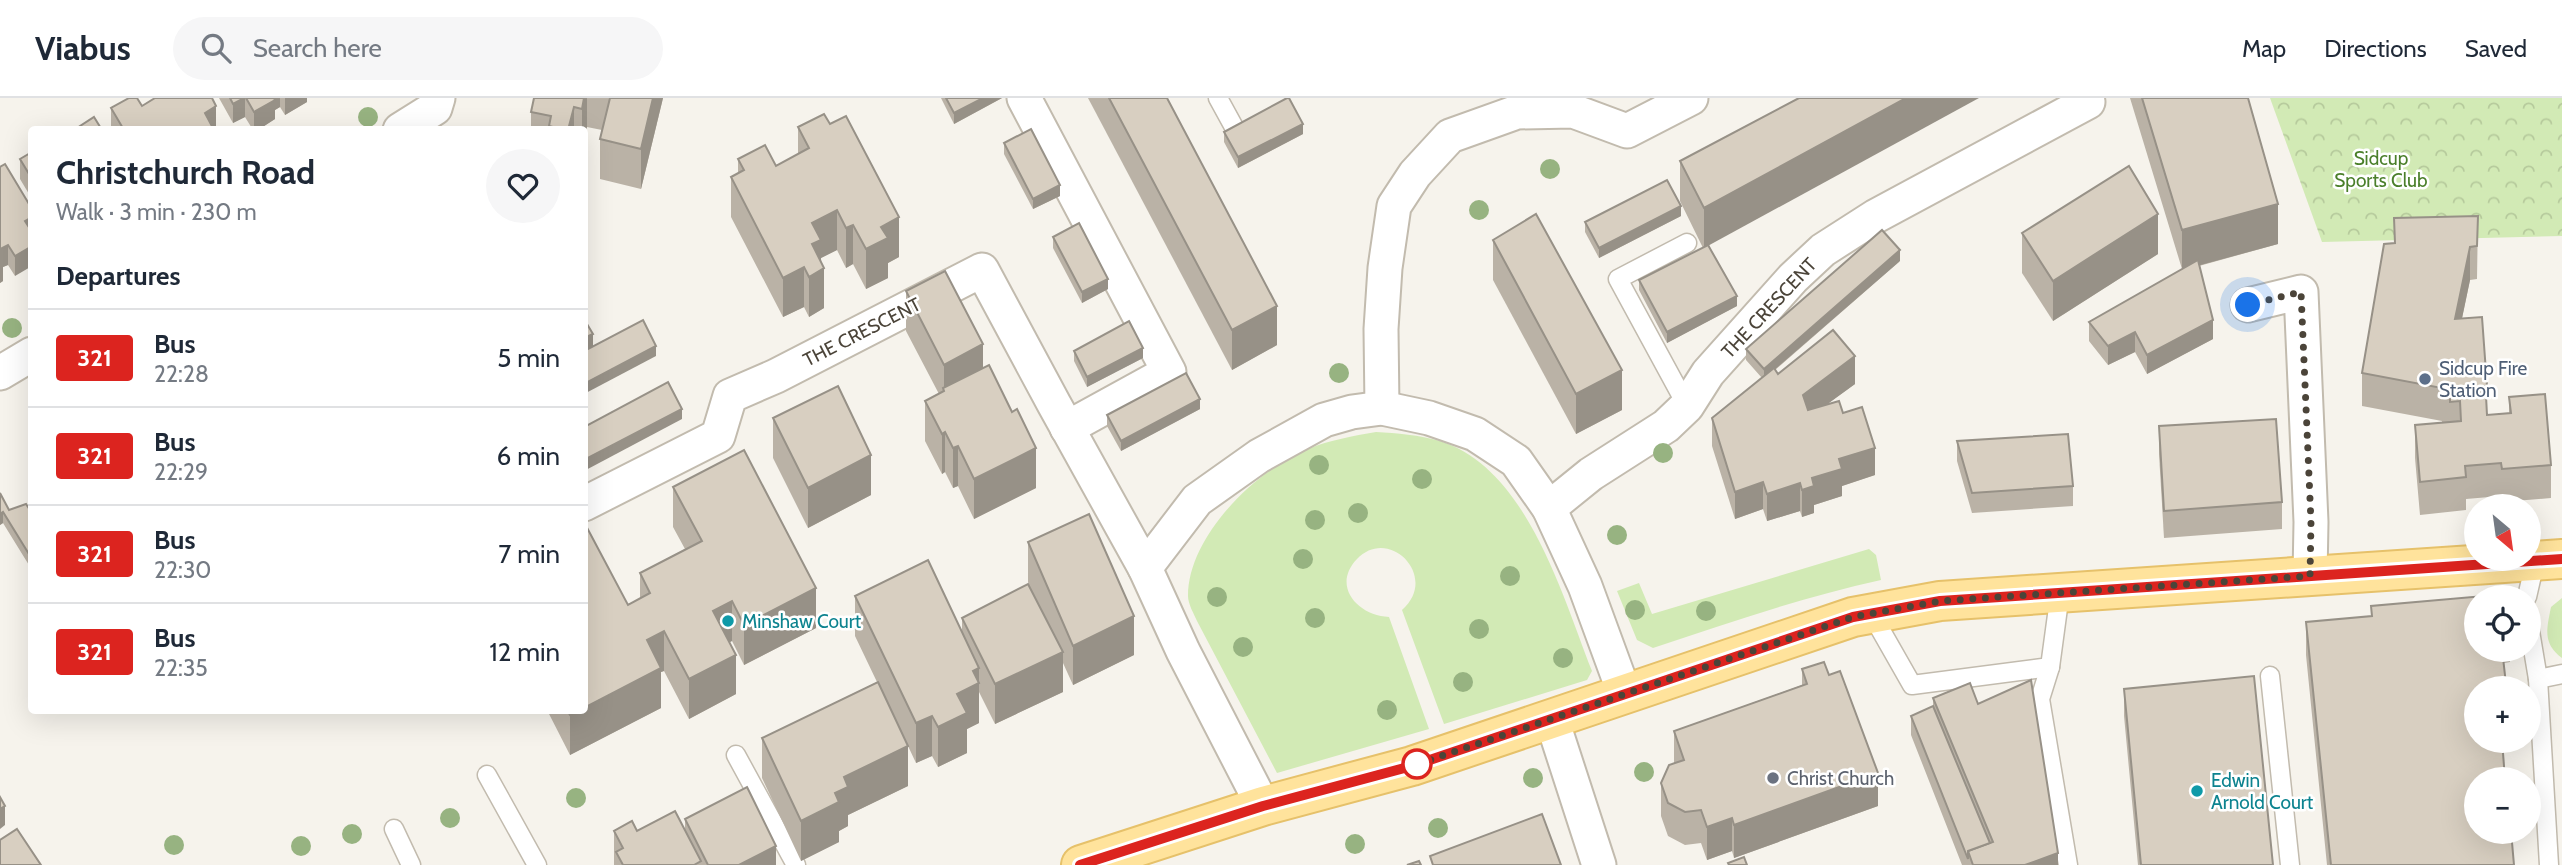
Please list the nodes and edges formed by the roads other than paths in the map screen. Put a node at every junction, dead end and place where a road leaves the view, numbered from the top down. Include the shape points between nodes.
1 (438, 98) edge
2 (1024, 98) edge
3 (1218, 98) edge
4 (1691, 98) edge
5 (2087, 100) edge
6 (406, 126) edge
7 (1235, 129) edge
8 (1687, 243) dead end
9 (2248, 305) dead end
10 (28, 356) edge
11 (0, 373) edge
12 (1687, 407) junction
13 (1382, 408) junction
14 (1067, 428) junction
15 (588, 502) edge
16 (1549, 508) junction
17 (1145, 568) junction
18 (2541, 573) edge
19 (2310, 576) junction
20 (2060, 593) junction
21 (1871, 613) junction
22 (2050, 667) junction
23 (2562, 674) edge
24 (2270, 676) dead end
25 (2541, 678) edge
26 (1625, 695) junction
27 (1552, 720) junction
28 (2541, 730) edge
29 (736, 755) dead end
30 (487, 775) dead end
31 (1263, 806) junction
32 (394, 829) dead end
33 (411, 865) edge
34 (537, 865) edge
35 (796, 865) edge
36 (1081, 865) edge
37 (1599, 865) edge
38 (2068, 865) edge
39 (2291, 865) edge
40 (2549, 865) edge

1 - 6 street via 435,108
2 - 14 street via 1169,372
3 - 7 lane
4 - 13 street via 1627,131 1573,111 1517,112 1450,135 1394,206 1381,329
5 - 12 street, THE CRESCENT via 1876,215 1824,250 1716,364
8 - 12 lane via 1618,279
9 - 19 street via 2301,292
10 - 11 street
12 - 16 street, THE CRESCENT
13 - 16 street via 1475,434 1516,461
13 - 17 street via 1324,420 1259,456 1197,500
14 - 15 street, THE CRESCENT via 982,270 730,396 718,436
14 - 17 street, THE CRESCENT
16 - 26 street via 1585,586
17 - 31 street, THE CRESCENT
18 - 19 main road
19 - 20 main road
20 - 21 main road via 1940,601
20 - 22 lane
21 - 22 lane via 1912,685
21 - 26 main road
22 - 38 lane via 2040,699
23 - 25 lane
24 - 39 lane
26 - 27 main road
27 - 31 main road via 1412,766
27 - 37 street
28 - 40 lane
29 - 35 lane
30 - 34 lane
31 - 36 main road
32 - 33 lane

